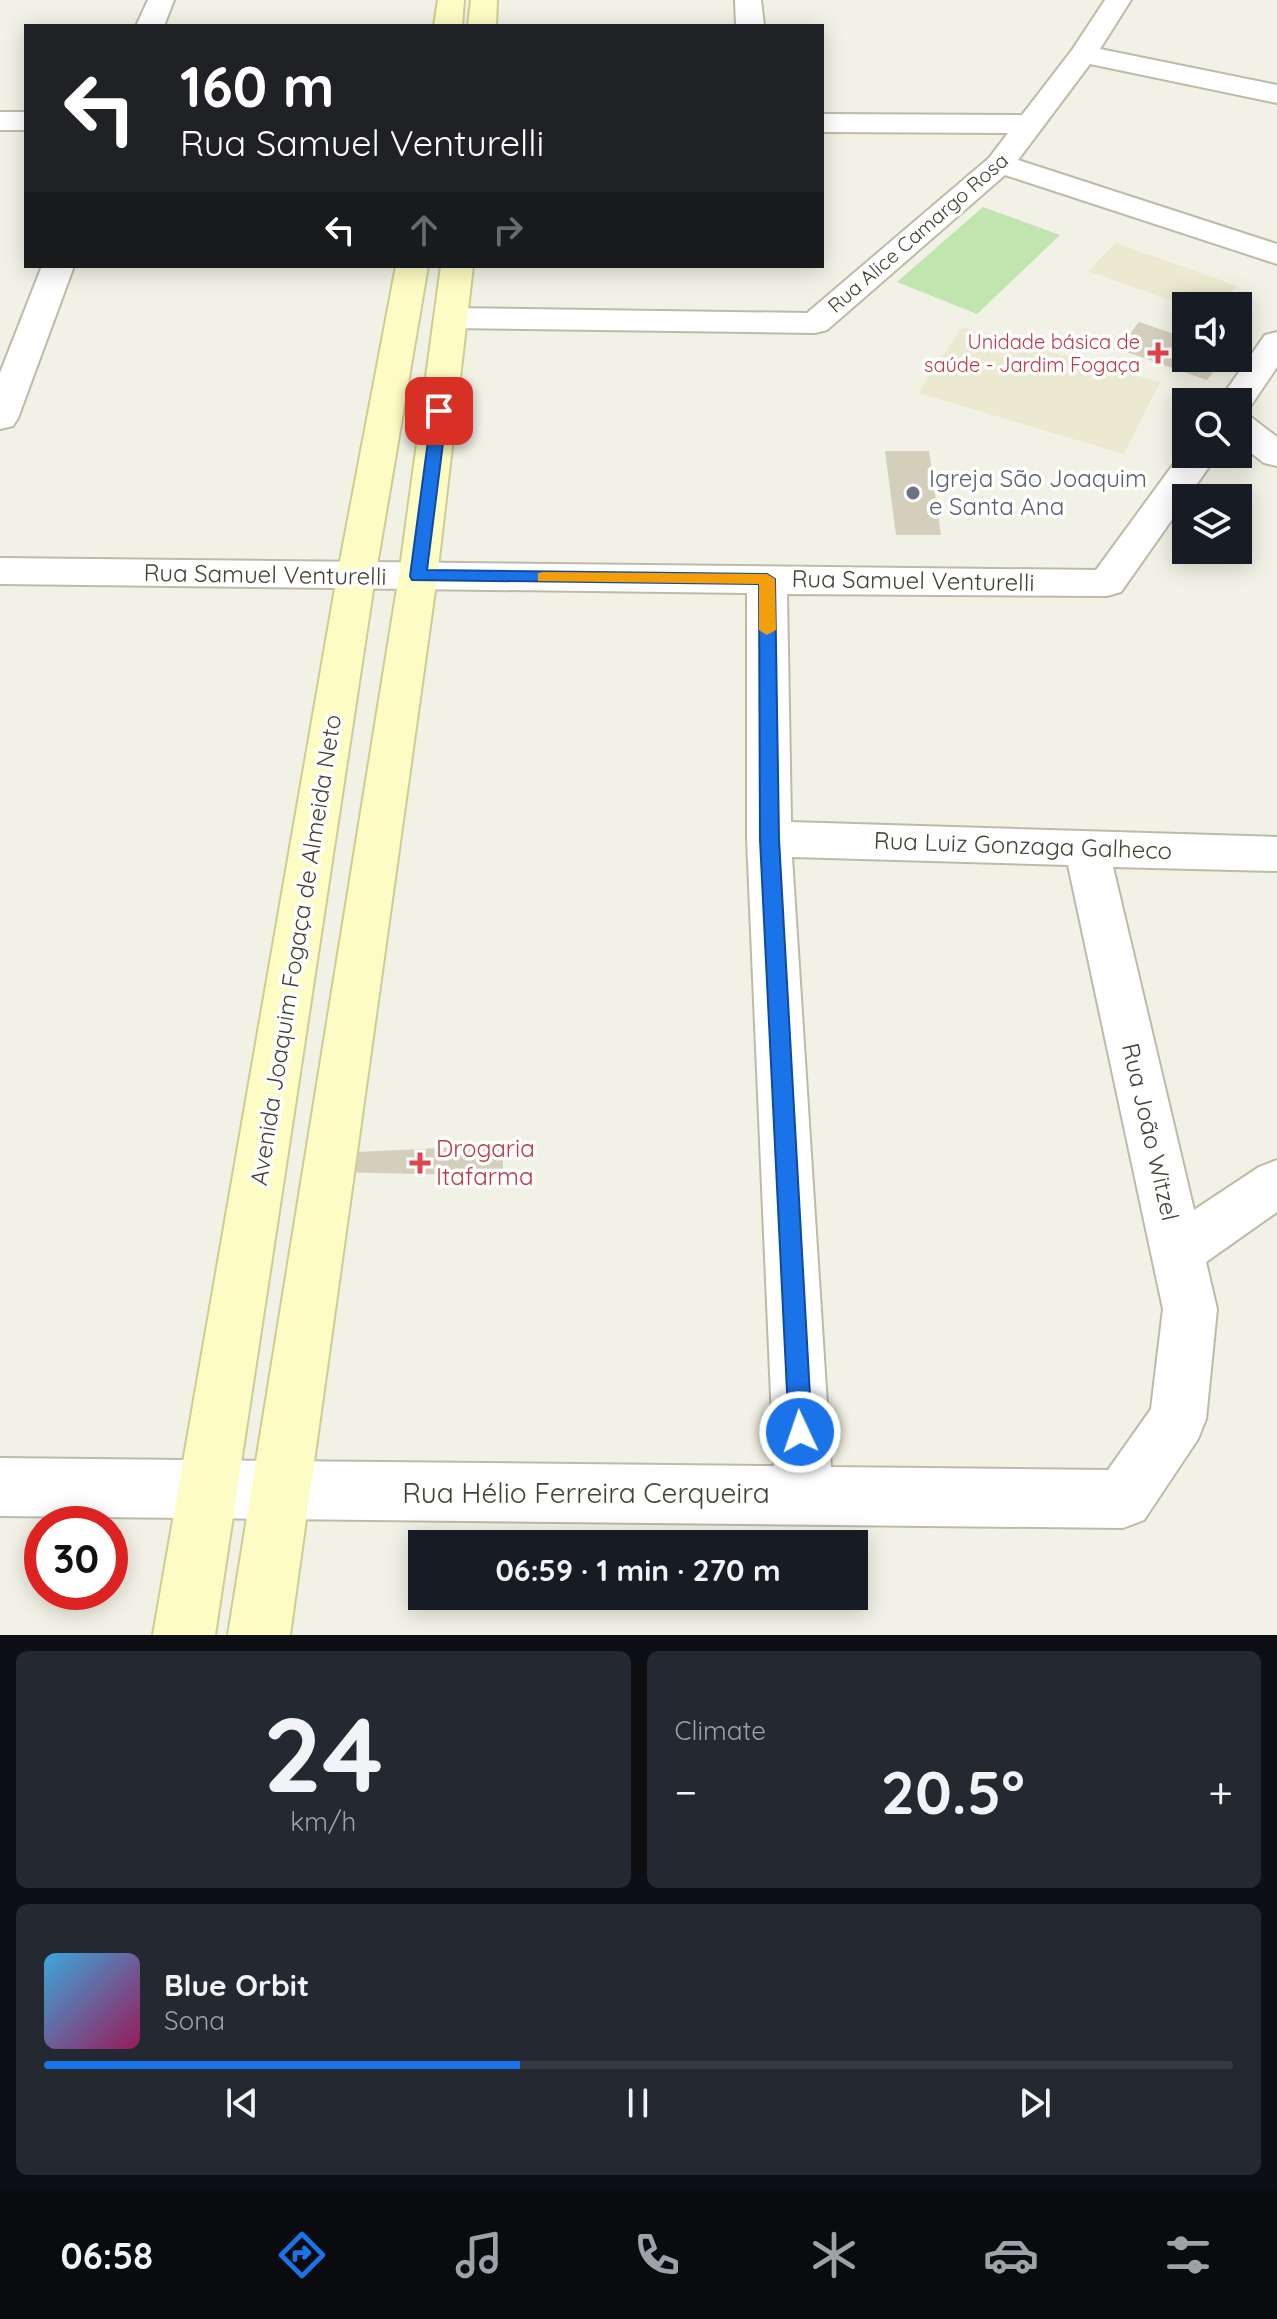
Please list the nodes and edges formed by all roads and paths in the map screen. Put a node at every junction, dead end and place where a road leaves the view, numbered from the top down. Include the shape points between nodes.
1 (161, 0) edge
2 (451, 0) edge
3 (484, 0) edge
4 (748, 0) edge
5 (1118, 0) edge
6 (151, 24) edge
7 (448, 24) edge
8 (482, 24) edge
9 (750, 24) edge
10 (1083, 54) junction
11 (1277, 94) edge
12 (0, 121) edge
13 (24, 121) edge
14 (824, 123) edge
15 (1033, 124) junction
16 (1000, 164) junction
17 (1277, 254) edge
18 (57, 268) edge
19 (412, 268) edge
20 (457, 268) edge
21 (451, 318) junction
22 (1277, 342) edge
23 (1246, 388) edge
24 (0, 418) edge
25 (1252, 436) edge
26 (1277, 455) edge
27 (1190, 468) edge
28 (0, 571) edge
29 (418, 576) junction
30 (356, 577) junction
31 (767, 579) junction
32 (769, 839) junction
33 (1086, 846) junction
34 (1277, 854) edge
35 (1277, 1183) edge
36 (1177, 1252) junction
37 (1178, 1419) joint
38 (0, 1487) edge
39 (210, 1489) junction
40 (280, 1490) junction
41 (804, 1495) junction
42 (184, 1635) edge
43 (259, 1635) edge

1 - 6 street
2 - 7 street
3 - 8 street
4 - 9 street
5 - 10 street, Rua Alice Camargo Rosa
10 - 11 street
10 - 15 street, Rua Alice Camargo Rosa
12 - 13 street
14 - 15 street
15 - 16 street, Rua Alice Camargo Rosa
16 - 17 street
16 - 21 street, Rua Alice Camargo Rosa via 815,323
18 - 24 street
19 - 30 street, Avenida Joaquim Fogaça de Almeida Neto
20 - 21 street
21 - 29 street
22 - 23 street
25 - 26 street
27 - 31 street, Rua Samuel Venturelli via 1107,583
28 - 30 street, Rua Samuel Venturelli
29 - 30 street, Rua Samuel Venturelli
29 - 31 street, Rua Samuel Venturelli
29 - 40 street
30 - 39 street, Avenida Joaquim Fogaça de Almeida Neto
31 - 32 street
32 - 33 street, Rua Luiz Gonzaga Galheco
32 - 41 street
33 - 34 street, Rua Luiz Gonzaga Galheco
33 - 36 street, Rua João Witzel
35 - 36 street
36 - 37 street, Rua João Witzel via 1190,1309
37 - 41 street, Rua Hélio Ferreira Cerqueira via 1123,1499
38 - 39 street, Rua Hélio Ferreira Cerqueira
39 - 40 street, Rua Hélio Ferreira Cerqueira
39 - 42 street, Avenida Joaquim Fogaça de Almeida Neto
40 - 41 street, Rua Hélio Ferreira Cerqueira
40 - 43 street

